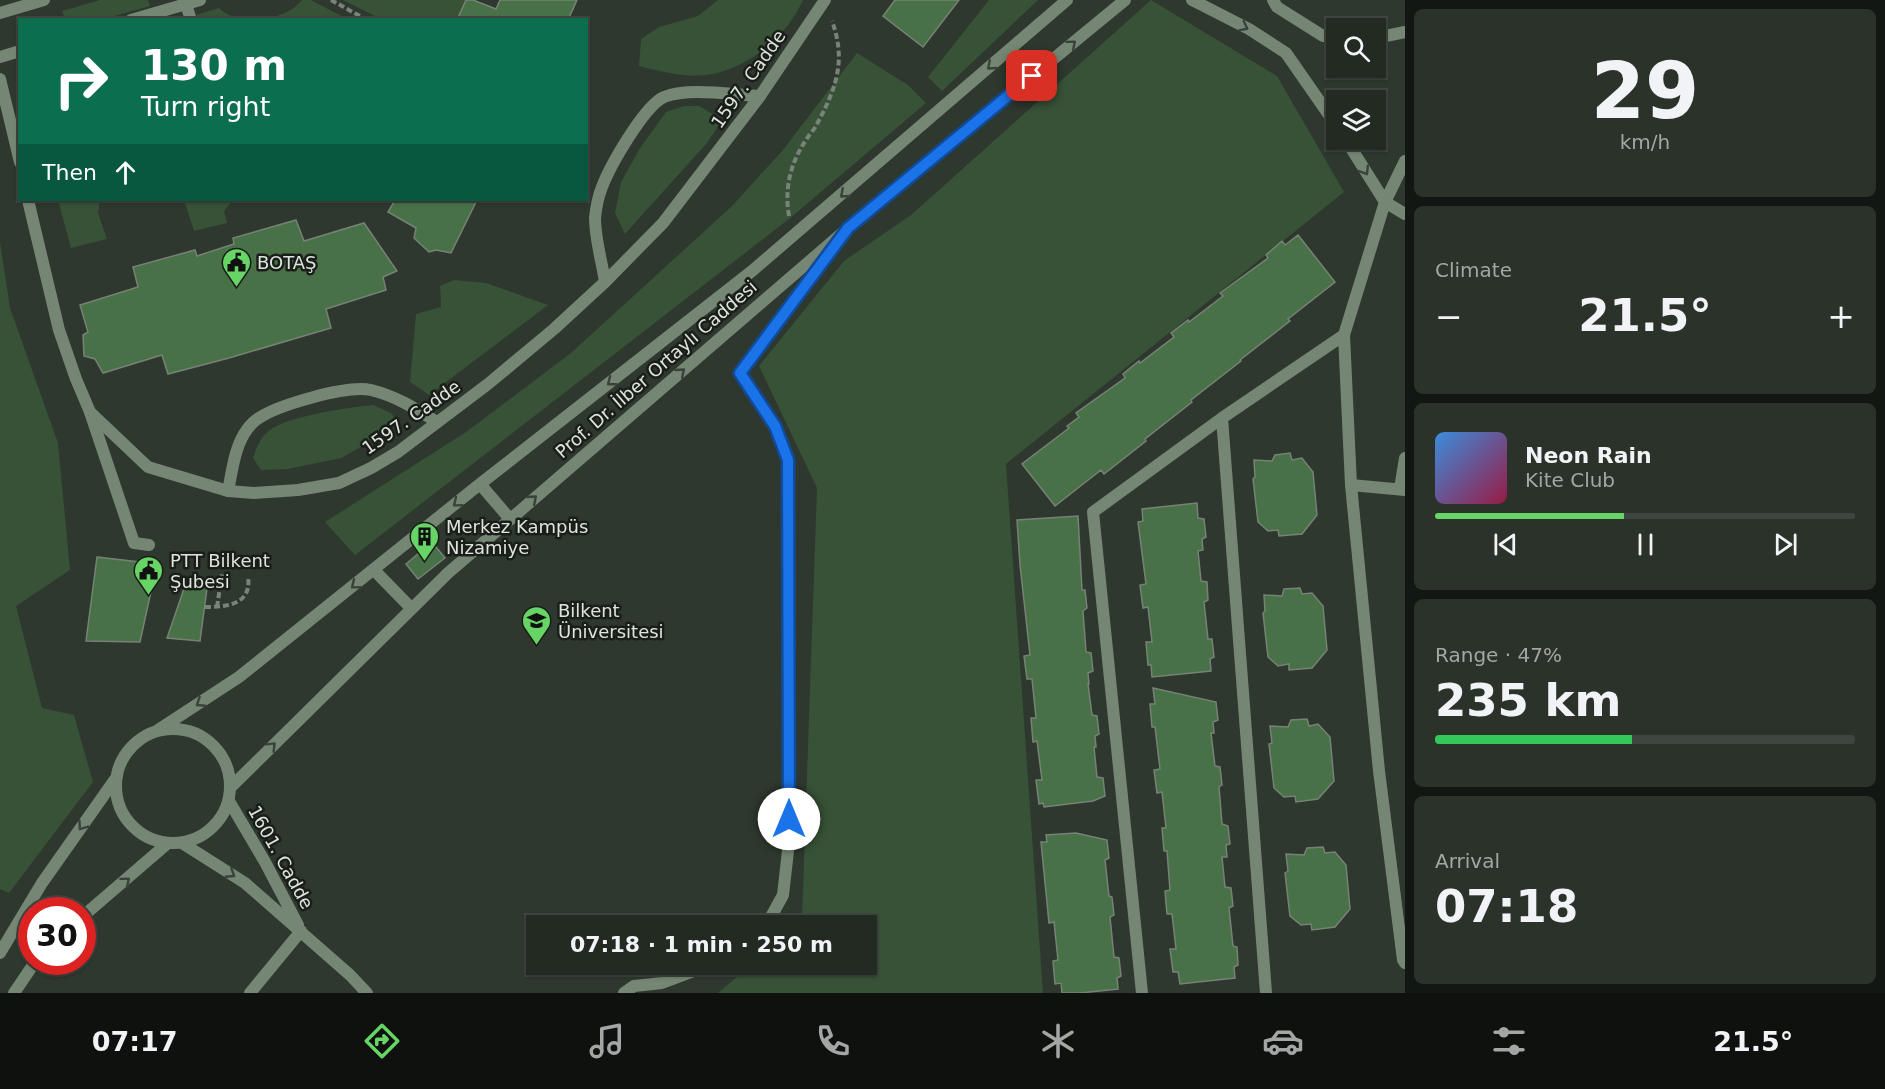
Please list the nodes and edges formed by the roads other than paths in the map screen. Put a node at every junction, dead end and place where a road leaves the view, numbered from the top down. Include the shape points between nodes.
1 (44, 0) edge
2 (200, 0) edge
3 (825, 0) edge
4 (1067, 0) edge
5 (1125, 0) edge
6 (1192, 0) edge
7 (1273, 0) edge
8 (186, 4) junction
9 (0, 13) edge
10 (190, 17) dead end
11 (138, 18) edge
12 (1405, 32) edge
13 (1326, 36) edge
14 (1386, 36) edge
15 (18, 52) edge
16 (0, 57) edge
17 (0, 79) edge
18 (760, 96) junction
19 (1326, 110) edge
20 (1352, 150) edge
21 (18, 154) edge
22 (1405, 161) edge
23 (28, 201) edge
24 (1385, 202) junction
25 (1405, 214) edge
26 (848, 228) junction
27 (605, 282) junction
28 (1344, 335) junction
29 (90, 412) junction
30 (1222, 418) junction
31 (437, 422) junction
32 (1405, 459) edge
33 (480, 484) junction
34 (1352, 485) junction
35 (1403, 489) edge
36 (228, 491) junction
37 (510, 519) junction
38 (149, 545) dead end
39 (374, 570) junction
40 (411, 608) junction
41 (158, 730) junction
42 (116, 778) junction
43 (231, 787) junction
44 (229, 801) junction
45 (168, 843) junction
46 (182, 843) junction
47 (96, 905) edge
48 (772, 915) edge
49 (301, 931) junction
50 (0, 953) edge
51 (1405, 963) edge
52 (27, 975) edge
53 (690, 975) edge
54 (663, 988) edge
55 (14, 993) edge
56 (250, 993) edge
57 (367, 993) edge
58 (624, 993) edge
59 (1142, 993) edge
60 (1266, 993) edge

1 - 9 street
2 - 8 street
3 - 18 street, 1597. Cadde
4 -> 33 street, Prof. Dr. İlber Ortaylı Caddesi via 793,238
26 -> 5 street, Prof. Dr. İlber Ortaylı Caddesi
6 -> 19 street via 1287,53
7 - 13 street via 1277,7
8 - 10 street
8 - 11 street
12 - 14 street
15 - 16 street
17 - 21 street
18 - 27 street, 1597. Cadde via 663,223
18 - 27 street via 702,92 675,94 655,103 612,165 596,205
20 -> 24 street
22 - 24 street
23 - 29 street, 1597. Cadde via 59,330
24 - 25 street
24 - 28 street
37 -> 26 street, Prof. Dr. İlber Ortaylı Caddesi
26 - 48 street via 740,373 775,426 788,460 789,842 783,895
27 - 31 street, 1597. Cadde via 488,384
28 - 30 street
28 - 34 street
29 - 36 street, 1597. Cadde via 148,467
29 - 38 street via 134,543
30 - 59 street via 1093,512
30 - 60 street
31 - 36 street, 1597. Cadde via 398,452 339,483 298,490
31 - 36 street via 406,403 368,390 348,390 282,407 256,420 245,432 238,445
32 - 35 street
33 - 37 street
33 -> 39 street, Prof. Dr. İlber Ortaylı Caddesi
34 - 35 street
34 - 51 street via 1379,771
37 - 40 street, Prof. Dr. İlber Ortaylı Caddesi
39 - 40 street
39 -> 41 street, Prof. Dr. İlber Ortaylı Caddesi via 239,677
43 -> 40 street, Prof. Dr. İlber Ortaylı Caddesi
41 - 42 street, Prof. Dr. İlber Ortaylı Caddesi via 130,748 120,762
41 - 43 street via 193,732 209,741 221,754
42 - 45 street via 120,809 128,822 153,840
42 -> 50 street, Prof. Dr. İlber Ortaylı Caddesi via 42,883
43 - 44 street
44 - 46 street via 212,829
44 - 49 street, 1601. Cadde
45 - 46 street
47 -> 45 street
46 -> 49 street, 1601. Cadde via 245,883
49 - 56 street
49 - 57 street, 1601. Cadde
52 - 55 street
53 - 54 street
54 - 58 street via 634,986

